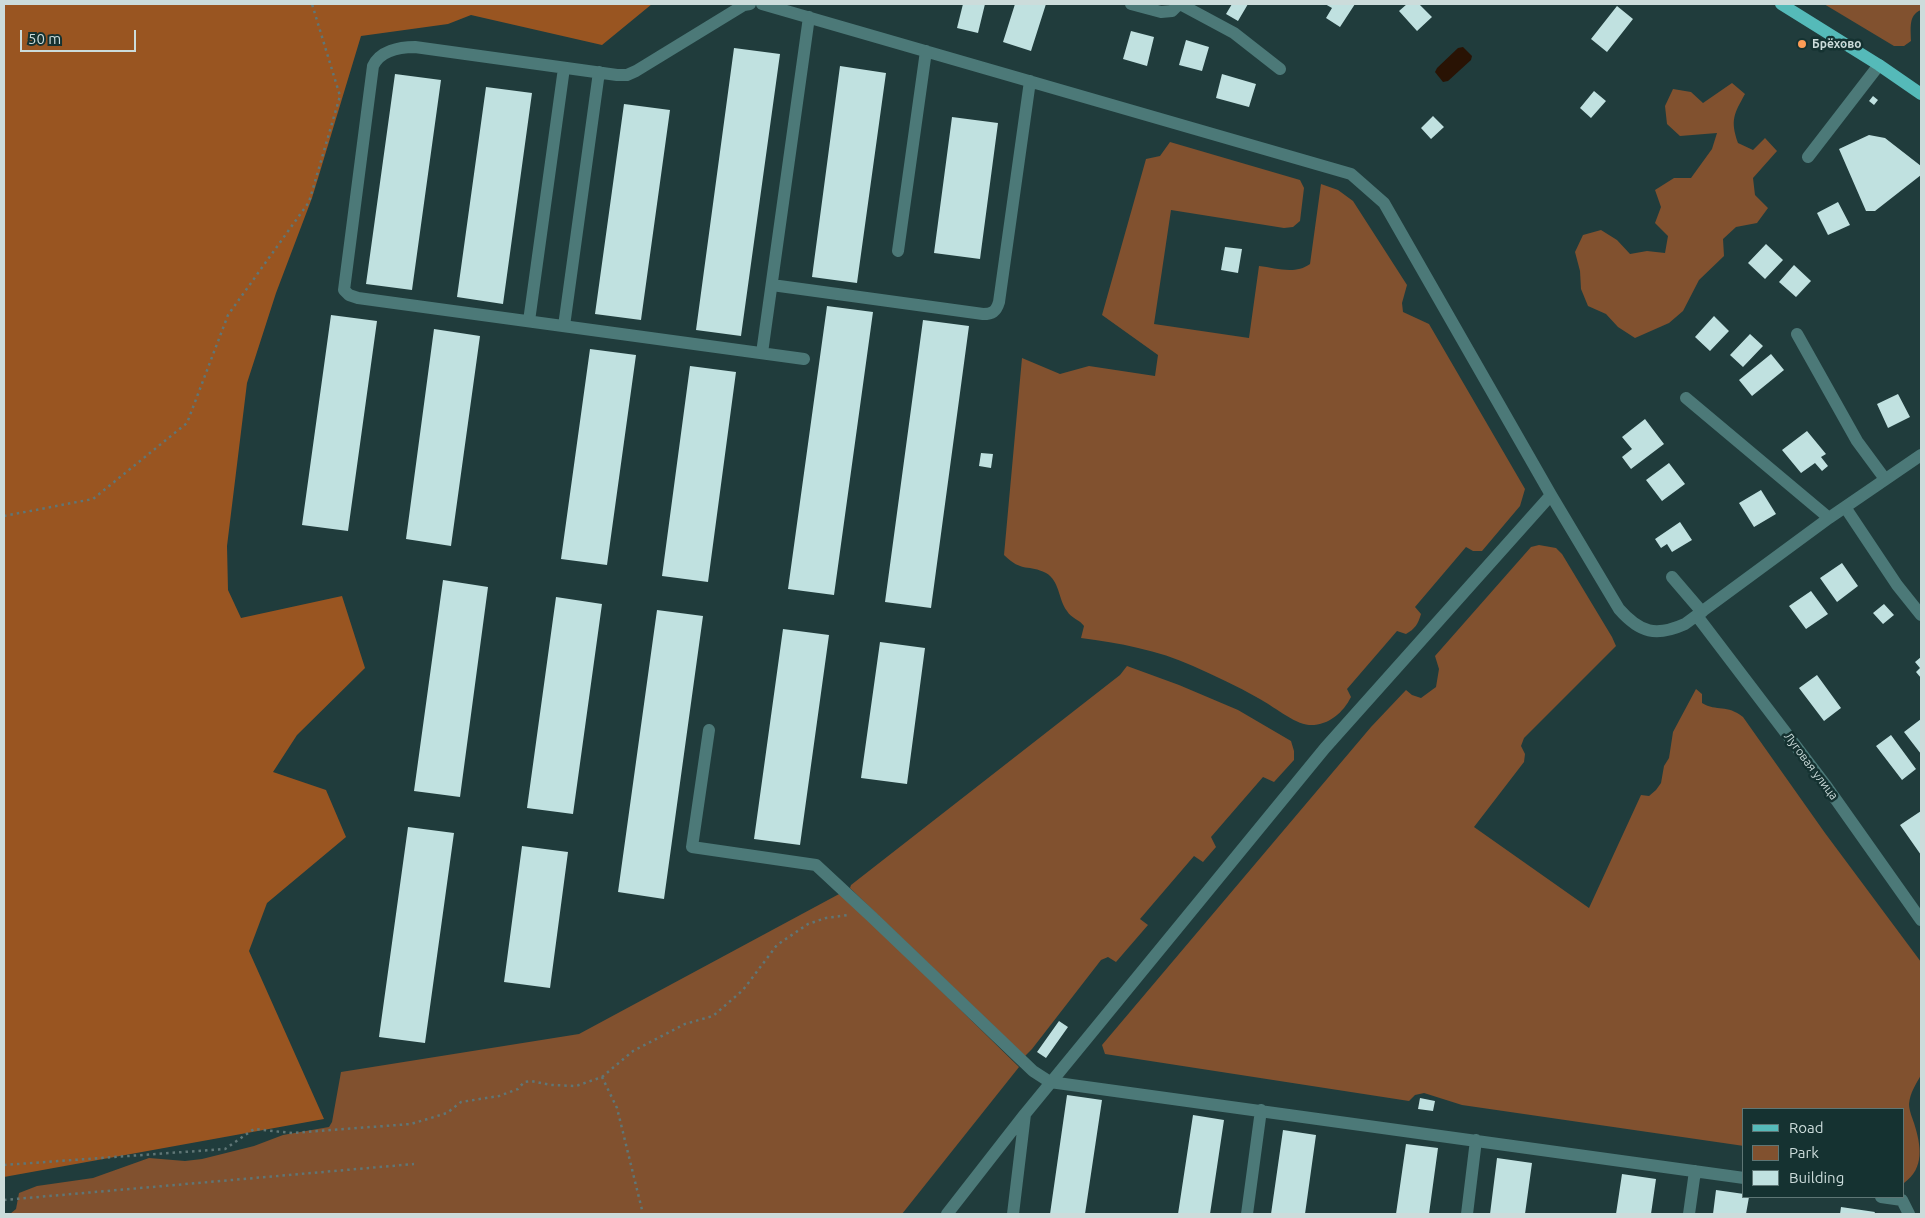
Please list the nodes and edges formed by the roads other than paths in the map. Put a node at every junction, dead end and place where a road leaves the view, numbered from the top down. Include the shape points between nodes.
1 (750, 4) edge
2 (762, 4) edge
3 (1132, 4) edge
4 (1180, 4) edge
5 (1781, 4) edge
6 (808, 17) junction
7 (926, 51) junction
8 (1879, 65) junction
9 (564, 68) junction
10 (1280, 69) dead end
11 (599, 72) junction
12 (1030, 81) junction
13 (1921, 94) edge
14 (1808, 157) dead end
15 (898, 251) dead end
16 (772, 285) junction
17 (530, 322) junction
18 (564, 326) junction
19 (1797, 334) dead end
20 (762, 353) junction
21 (804, 359) dead end
22 (1686, 398) dead end
23 (1921, 455) edge
24 (1885, 479) junction
25 (1551, 495) junction
26 (1845, 507) junction
27 (1829, 518) junction
28 (1672, 577) dead end
29 (1699, 614) junction
30 (1921, 615) edge
31 (709, 730) dead end
32 (1921, 920) edge
33 (1050, 1082) junction
34 (1261, 1110) junction
35 (1025, 1114) junction
36 (1476, 1140) junction
37 (1695, 1171) junction
38 (1742, 1178) edge
39 (1888, 1198) edge
40 (948, 1214) edge
41 (1013, 1214) edge
42 (1247, 1214) edge
43 (1467, 1214) edge
44 (1689, 1214) edge
45 (1909, 1214) edge

1 - 11 street via 636,71 622,75
2 - 6 street
3 - 4 street via 1161,12 1172,11
4 - 10 street via 1234,33
5 - 8 main road
6 - 7 street
6 - 16 street
7 - 12 street
7 - 15 street
8 - 13 main road
8 - 14 street
9 - 11 street
9 - 17 street
9 - 17 street via 404,47 376,59 370,86 344,290 358,298
11 - 18 street
12 - 16 street via 997,310 982,314
12 - 25 street via 1351,174 1384,204
16 - 20 street
17 - 18 street
18 - 20 street
19 - 24 street via 1857,441
20 - 21 street
22 - 27 street
23 - 24 street
24 - 26 street
25 - 29 street via 1630,622 1644,630 1658,632 1672,630
25 - 33 street via 1325,748
26 - 27 street
26 - 30 street via 1896,585
27 - 29 street
28 - 29 street, Луговая улица
29 - 32 street, Луговая улица
31 - 33 street via 692,848 816,866 1033,1071
33 - 34 street
33 - 35 street
34 - 36 street
34 - 42 street
35 - 40 street
35 - 41 street
36 - 37 street
36 - 43 street
37 - 38 street
37 - 44 street
39 - 45 street via 1902,1200

